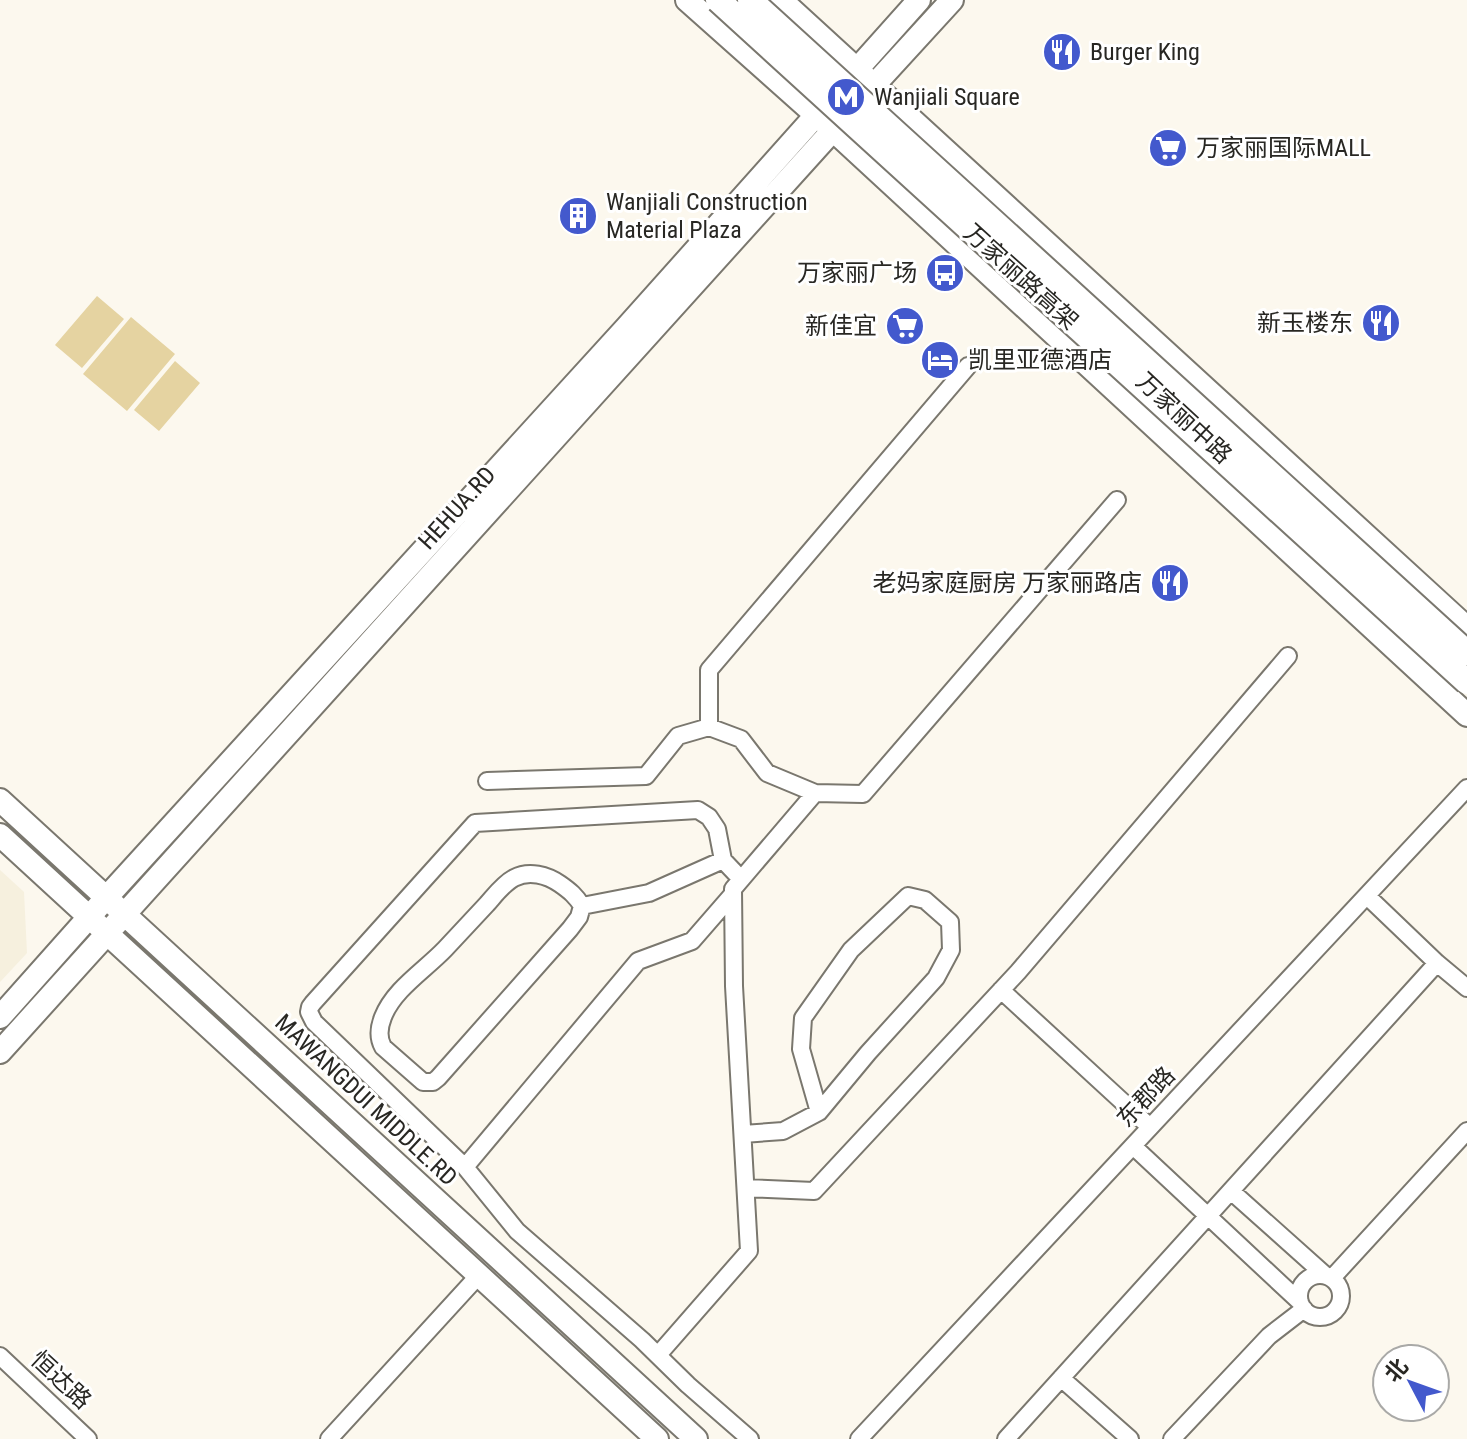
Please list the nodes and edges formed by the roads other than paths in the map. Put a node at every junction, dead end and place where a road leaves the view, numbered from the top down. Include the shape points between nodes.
1 (687, 0) edge
2 (718, 0) edge
3 (750, 0) edge
4 (781, 0) edge
5 (919, 0) edge
6 (952, 0) edge
7 (856, 70) junction
8 (874, 85) junction
9 (815, 114) junction
10 (833, 130) junction
11 (968, 366) dead end
12 (1117, 500) dead end
13 (1467, 628) edge
14 (1467, 653) edge
15 (1288, 656) dead end
16 (1467, 682) edge
17 (1467, 715) edge
18 (709, 727) junction
19 (487, 781) dead end
20 (1467, 788) edge
21 (815, 793) junction
22 (0, 800) edge
23 (0, 835) edge
24 (723, 860) junction
25 (741, 879) junction
26 (732, 895) junction
27 (1367, 896) junction
28 (106, 898) junction
29 (582, 906) junction
30 (124, 913) junction
31 (89, 916) junction
32 (107, 932) junction
33 (1437, 963) junction
34 (1467, 988) edge
35 (1001, 990) junction
36 (0, 1017) edge
37 (0, 1052) edge
38 (819, 1112) junction
39 (1150, 1127) junction
40 (1467, 1131) edge
41 (743, 1134) junction
42 (1133, 1146) junction
43 (465, 1167) junction
44 (747, 1188) junction
45 (1231, 1191) junction
46 (1208, 1216) junction
47 (479, 1275) junction
48 (1329, 1276) junction
49 (1302, 1305) junction
50 (658, 1355) junction
51 (0, 1356) edge
52 (1061, 1378) junction
53 (88, 1439) edge
54 (329, 1439) edge
55 (657, 1439) edge
56 (696, 1439) edge
57 (750, 1439) edge
58 (859, 1439) edge
59 (1006, 1439) edge
60 (1130, 1439) edge
61 (1172, 1439) edge

1 - 9 main road, 万家丽中路
2 - 16 highway, 万家丽路高架, bridge
3 - 14 highway, 万家丽路高架, bridge
4 - 7 main road, 万家丽中路
5 - 7 main road, HEHUA.RD
6 - 8 main road, HEHUA.RD
7 - 8 main road, 万家丽中路
7 - 9 main road, HEHUA.RD
8 - 10 main road, HEHUA.RD
8 - 13 main road, 万家丽中路
9 - 10 main road, 万家丽中路
9 - 28 main road, HEHUA.RD
10 - 17 main road, 万家丽中路
10 - 30 main road, HEHUA.RD
11 - 18 street via 709,670
12 - 21 street via 863,794
15 - 35 street
18 - 19 street via 678,736 646,776
18 - 21 street via 741,739 767,773
20 - 27 street, 东郡路
21 - 25 street
22 - 28 main road, MAWANGDUI MIDDLE.RD
23 - 31 main road
24 - 25 street
24 - 29 street via 649,893
24 - 43 street via 717,829 698,810 475,823 313,1003 309,1012 314,1022
25 - 26 street
26 - 41 street
26 - 43 street via 692,941 638,961
27 - 33 street
27 - 39 street, 东郡路
28 - 30 main road, MAWANGDUI MIDDLE.RD
28 - 31 main road, HEHUA.RD
29 - 29 street via 570,929 433,1082 423,1082 383,1047 380,1029 389,1005 514,878 546,876
30 - 32 main road, HEHUA.RD
30 - 56 main road, MAWANGDUI MIDDLE.RD
31 - 32 main road
31 - 36 main road, HEHUA.RD
32 - 37 main road, HEHUA.RD
32 - 47 main road
33 - 34 street
33 - 45 street
35 - 39 street
35 - 44 street via 814,1191
38 - 38 street via 801,1049 803,1018 851,950 908,896 925,900 950,922 951,950 936,978
38 - 41 street via 783,1131
39 - 42 street, 东郡路
40 - 48 street
41 - 44 street
42 - 46 street
42 - 58 street, 东郡路
43 - 50 street via 517,1231
44 - 50 street via 749,1251
45 - 46 street
45 - 48 street
46 - 49 street
46 - 52 street
47 - 54 street
47 - 55 main road
48 - 49 street via 1305,1281 1299,1295
48 - 49 street via 1341,1289 1336,1310 1323,1317 1309,1314
49 - 61 street
50 - 57 street
51 - 53 street, 恒达路
52 - 59 street
52 - 60 street

